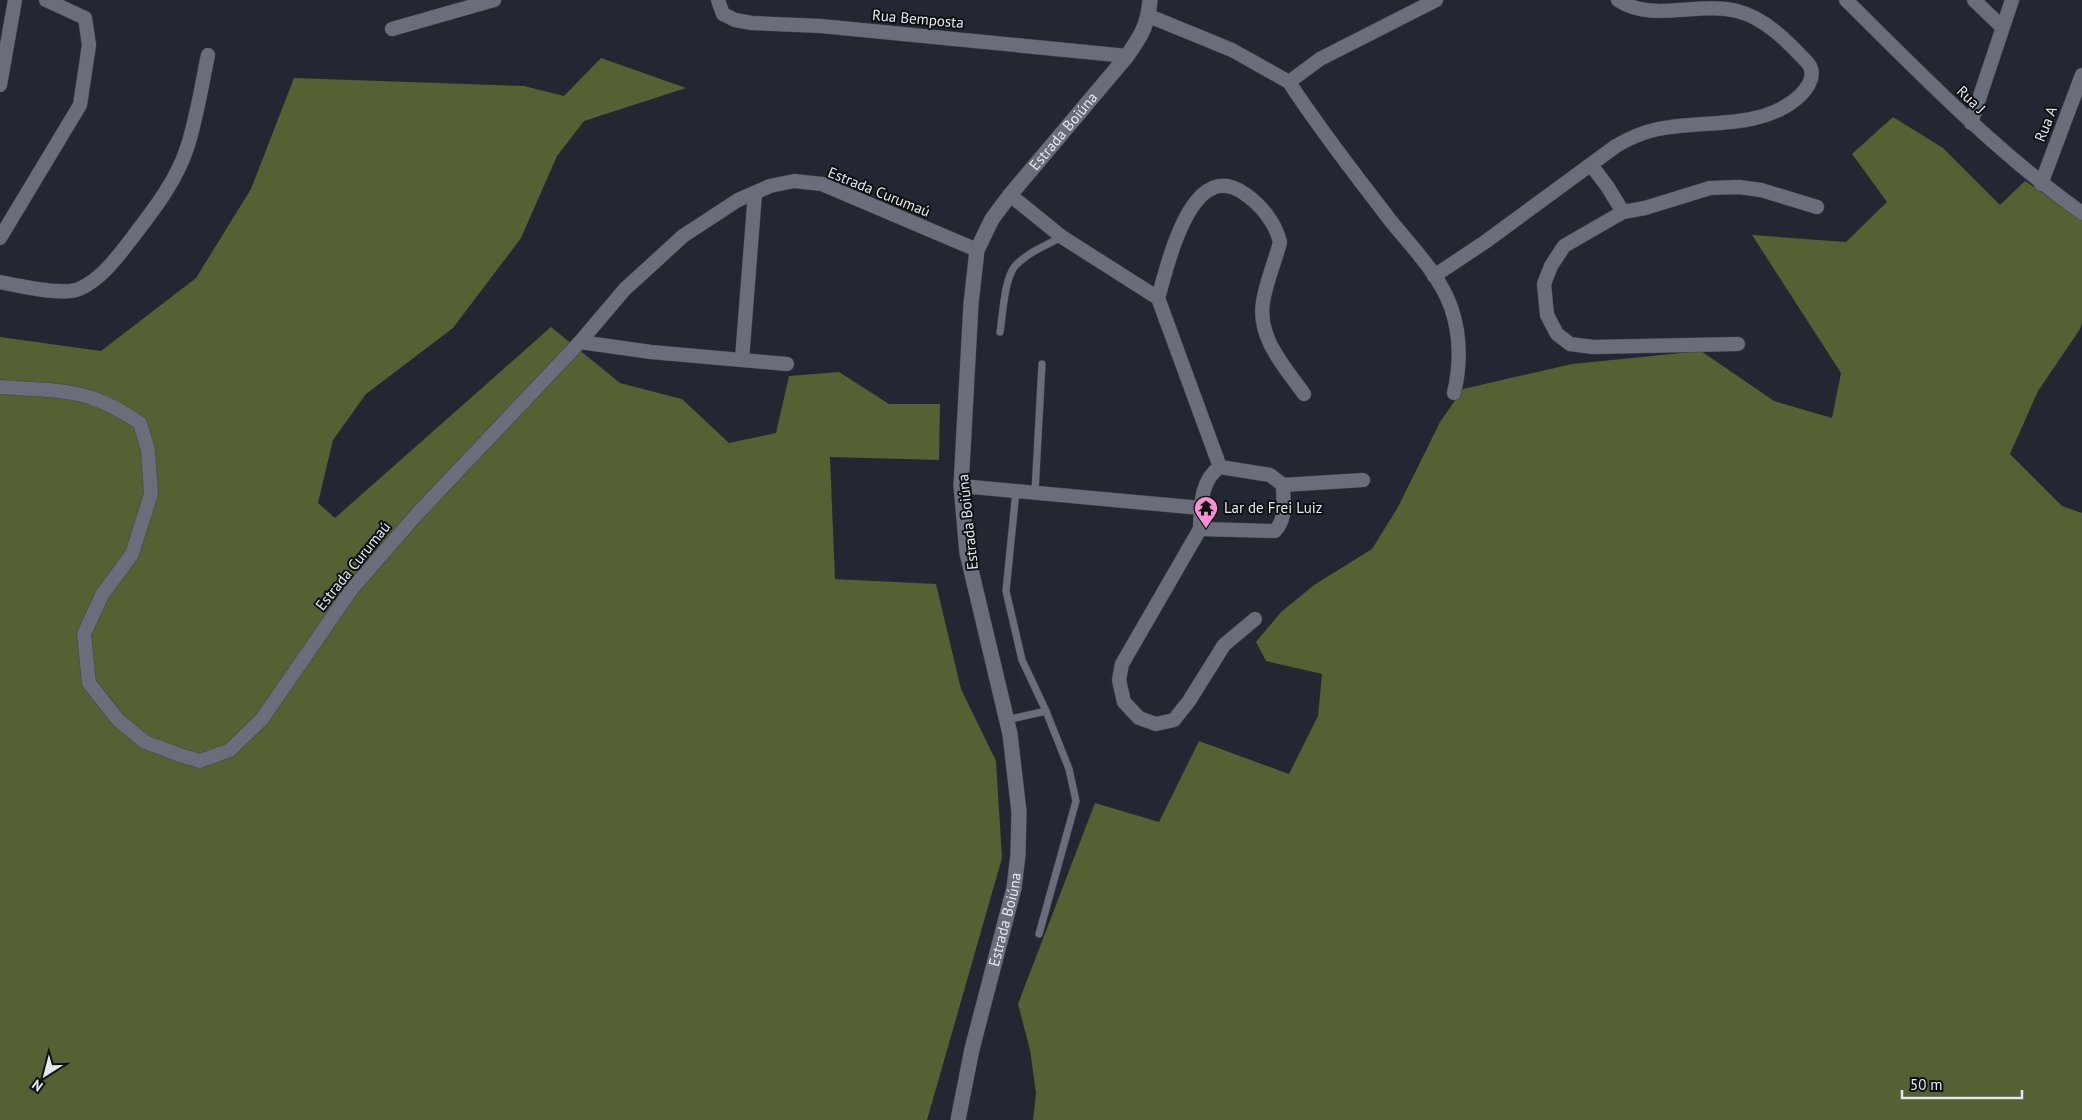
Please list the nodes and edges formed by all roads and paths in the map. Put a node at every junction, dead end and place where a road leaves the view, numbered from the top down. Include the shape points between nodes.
1 (16, 0) edge
2 (46, 0) edge
3 (494, 0) edge
4 (718, 0) edge
5 (1150, 0) edge
6 (1436, 0) edge
7 (1618, 0) edge
8 (1846, 0) edge
9 (1974, 0) edge
10 (2012, 0) edge
11 (1149, 16) junction
12 (2002, 27) junction
13 (392, 29) dead end
14 (208, 55) dead end
15 (1127, 56) junction
16 (2082, 75) edge
17 (1289, 82) junction
18 (0, 86) edge
19 (1970, 123) junction
20 (1591, 165) junction
21 (2041, 184) junction
22 (755, 193) junction
23 (1010, 195) junction
24 (1817, 207) dead end
25 (1623, 212) junction
26 (2082, 213) edge
27 (1062, 237) junction
28 (0, 238) edge
29 (977, 250) junction
30 (1434, 276) junction
31 (0, 282) edge
32 (1158, 298) junction
33 (1000, 332) dead end
34 (580, 342) junction
35 (1738, 344) dead end
36 (742, 359) junction
37 (787, 364) dead end
38 (1042, 364) dead end
39 (0, 387) edge
40 (1454, 393) dead end
41 (1304, 394) dead end
42 (1220, 467) junction
43 (1363, 480) dead end
44 (1284, 485) junction
45 (961, 486) junction
46 (1016, 491) junction
47 (1036, 492) junction
48 (1201, 508) junction
49 (1200, 529) junction
50 (1254, 619) dead end
51 (1046, 711) junction
52 (1007, 720) junction
53 (1038, 934) dead end
54 (958, 1120) edge

1 - 18 street
2 - 28 street via 85,18 89,45 80,105
3 - 13 street
4 - 15 street, Rua Bemposta via 724,14 752,23 821,26
5 - 11 street, Estrada Boiúna
6 - 17 street via 1320,60
7 - 20 street via 1628,7 1655,11 1697,7 1737,11 1767,25 1793,47 1809,64 1812,76 1798,97 1765,117 1656,129 1616,146
8 - 19 street, Rua J
9 - 12 street
10 - 12 street
11 - 15 street, Estrada Boiúna via 1143,33
11 - 17 street via 1232,50
12 - 19 street
14 - 31 street via 188,145 176,174 157,206 118,255 96,278 78,289 55,291
15 - 23 street, Estrada Boiúna
16 - 21 street, Rua A
17 - 30 street via 1321,131
19 - 21 street, Rua J
20 - 25 street
20 - 30 street
21 - 26 street, Rua J
22 - 29 street, Estrada Curumaú via 794,181 822,184
22 - 34 street, Estrada Curumaú via 738,200 683,236 625,289
22 - 36 street
23 - 27 street
23 - 29 street, Estrada Boiúna via 992,219
24 - 25 street via 1761,190 1739,187 1710,188
25 - 35 street via 1564,246 1551,266 1544,284 1546,308 1557,334 1570,344 1593,347
27 - 32 street
27 - 33 lane via 1014,267 1009,278
29 - 45 street, Estrada Boiúna via 972,280
30 - 40 street via 1450,306 1458,334 1460,368
32 - 41 street via 1189,209 1208,189 1221,186 1238,189 1259,204 1278,233 1280,242 1262,302 1264,329 1271,348
32 - 42 street
34 - 36 street via 651,352
34 - 39 street, Estrada Curumaú via 417,514 351,590 262,719 230,750 200,761 145,742 118,720 89,683 84,634 102,595 132,554 151,494 148,450 140,423 90,397
36 - 37 street
38 - 47 lane
42 - 44 street via 1270,474
42 - 48 street via 1210,475
43 - 44 street
44 - 49 street via 1284,517 1275,531
45 - 46 street
45 - 52 street, Estrada Boiúna via 967,553
46 - 47 street
46 - 51 lane via 1006,591 1022,660
47 - 48 street
48 - 49 street
49 - 50 street via 1122,664 1119,680 1124,702 1138,718 1156,724 1174,720 1224,645
51 - 52 lane
51 - 53 lane via 1069,769 1076,801
52 - 54 street, Estrada Boiúna via 1019,812 1014,888 972,1049

